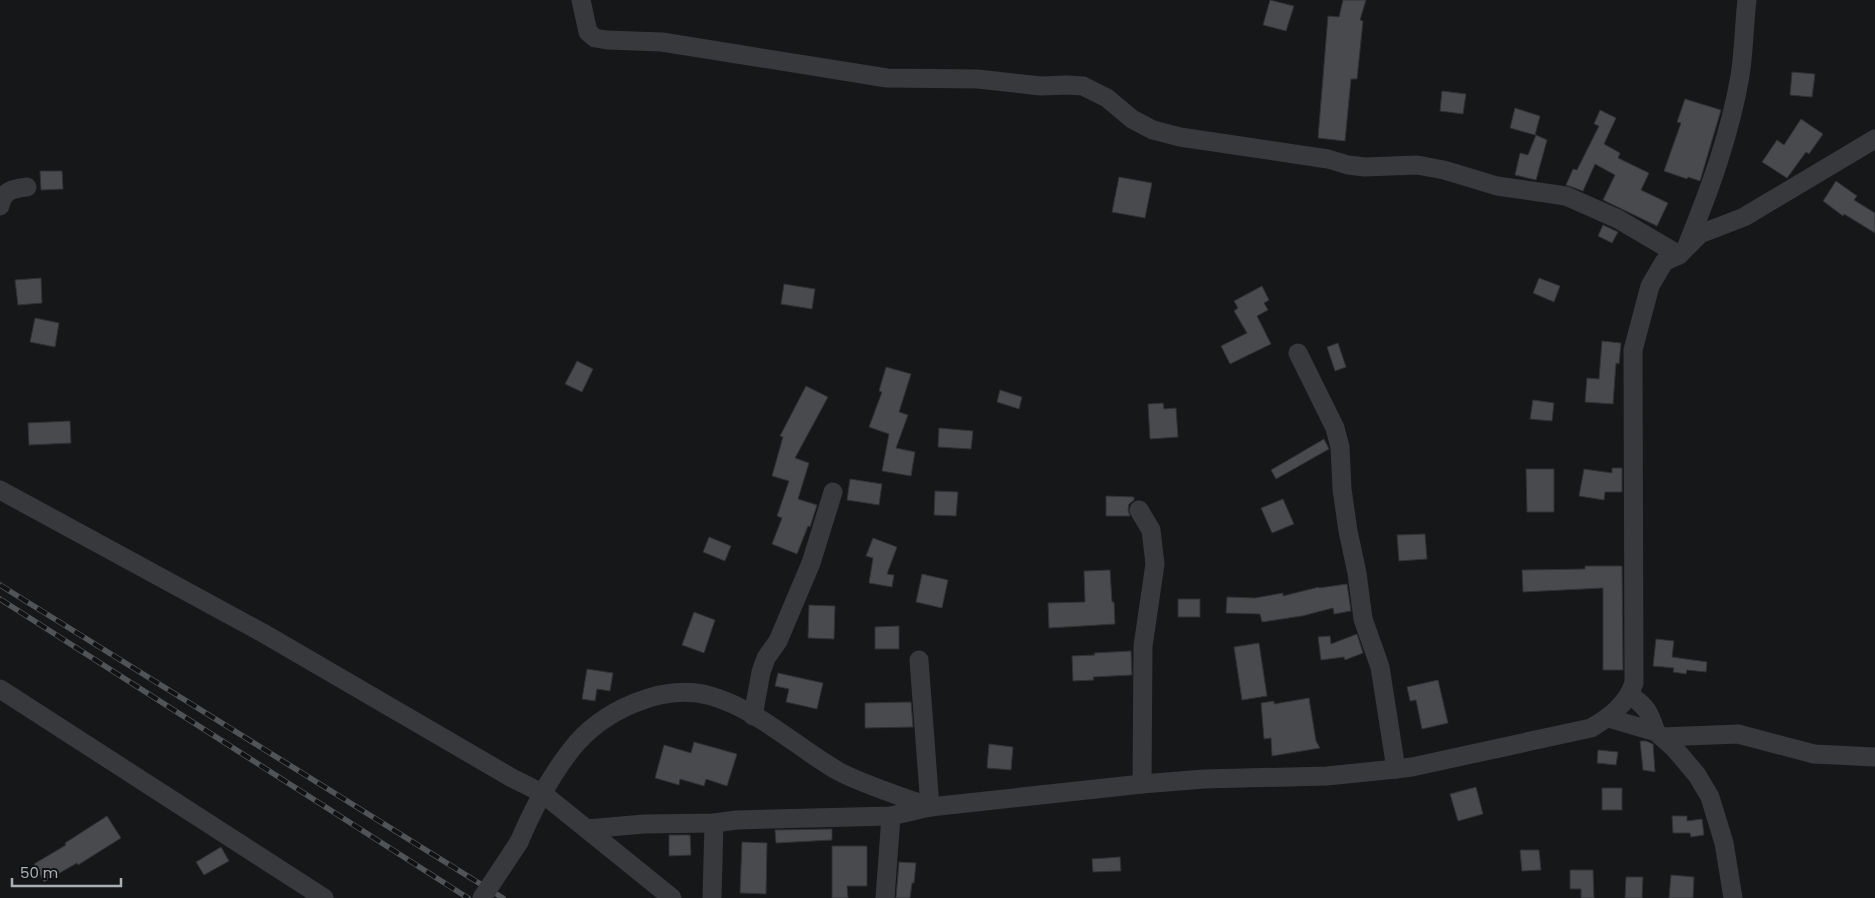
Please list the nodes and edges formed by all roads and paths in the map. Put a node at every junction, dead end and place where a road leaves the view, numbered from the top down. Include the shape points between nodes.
1 (581, 0) edge
2 (1746, 0) edge
3 (1875, 139) edge
4 (27, 187) dead end
5 (0, 206) edge
6 (1683, 251) junction
7 (1298, 352) dead end
8 (0, 490) edge
9 (832, 492) dead end
10 (1139, 510) dead end
11 (919, 660) dead end
12 (0, 689) edge
13 (1630, 695) junction
14 (753, 716) junction
15 (1608, 718) junction
16 (1659, 735) junction
17 (1875, 757) edge
18 (1396, 769) junction
19 (1142, 784) junction
20 (542, 794) junction
21 (930, 807) junction
22 (891, 816) junction
23 (714, 823) junction
24 (587, 829) junction
25 (324, 898) edge
26 (482, 898) edge
27 (672, 898) edge
28 (712, 898) edge
29 (885, 898) edge
30 (1733, 898) edge

1 - 6 street via 588,32 595,38 662,42 887,78 978,79 1041,86 1083,86 1107,98 1132,119 1153,130 1348,165 1417,165 1497,186 1566,196
2 - 6 street via 1740,75 1725,142 1705,201
3 - 6 street via 1744,217 1700,234
4 - 5 street via 4,194
6 - 13 street via 1664,262 1650,286 1632,350 1634,683
7 - 18 street via 1335,428 1340,447 1342,488 1363,619 1380,667
8 - 20 street via 263,633
9 - 14 street via 811,563 778,641 761,672
10 - 19 street via 1151,530 1155,564 1143,646
11 - 21 street
12 - 25 street
13 - 15 street
13 - 16 street via 1644,704
14 - 20 street via 711,696 680,692 628,705 597,725 571,749
14 - 21 street via 839,771
15 - 16 street
15 - 18 street via 1592,728
16 - 17 street via 1738,734 1814,754
16 - 30 street via 1697,775 1710,797 1724,843
18 - 19 street via 1326,776
19 - 21 street
20 - 24 street
20 - 26 street, bridge via 519,842
21 - 22 street
22 - 23 street
22 - 29 street
23 - 24 street
23 - 28 street
24 - 27 street

